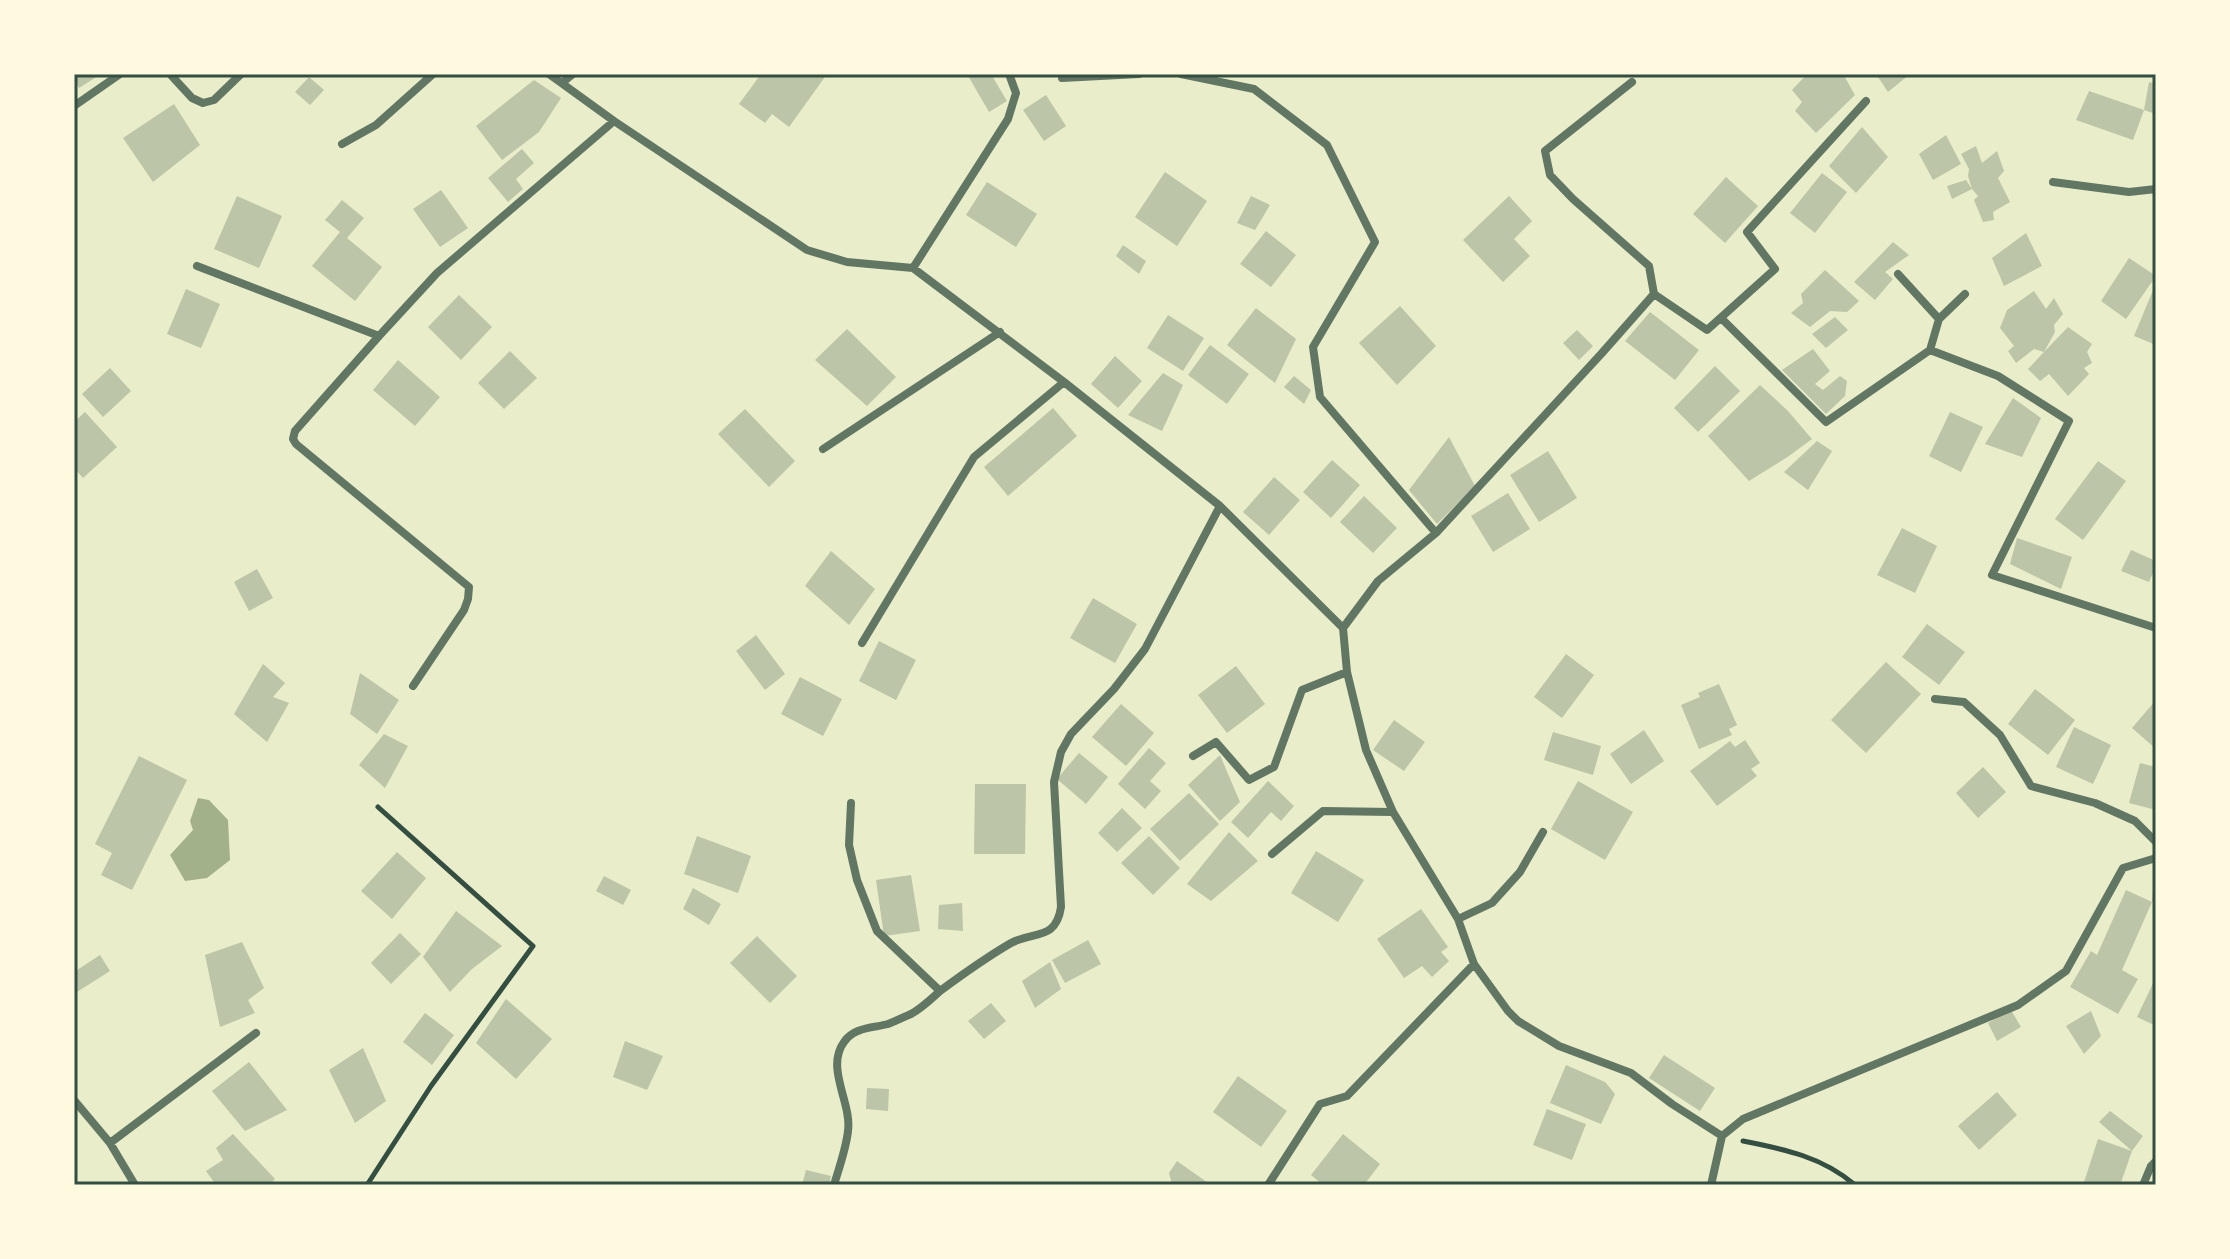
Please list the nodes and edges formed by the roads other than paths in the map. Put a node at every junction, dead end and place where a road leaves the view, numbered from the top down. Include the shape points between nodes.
1 (120, 74) edge
2 (170, 74) edge
3 (241, 74) edge
4 (433, 74) edge
5 (549, 74) edge
6 (573, 74) edge
7 (1009, 74) edge
8 (1139, 74) edge
9 (1181, 74) edge
10 (1062, 78) dead end
11 (1632, 82) dead end
12 (562, 83) junction
13 (1866, 101) dead end
14 (74, 106) edge
15 (614, 121) junction
16 (342, 144) dead end
17 (2053, 182) dead end
18 (2156, 189) edge
19 (197, 266) dead end
20 (913, 268) junction
21 (1898, 274) dead end
22 (1654, 294) junction
23 (1965, 294) dead end
24 (1722, 319) junction
25 (1939, 319) junction
26 (1000, 332) junction
27 (379, 336) junction
28 (1930, 350) junction
29 (1064, 382) junction
30 (823, 449) dead end
31 (1220, 506) junction
32 (1436, 533) junction
33 (1343, 628) junction
34 (2156, 628) edge
35 (862, 643) dead end
36 (1347, 672) junction
37 (413, 686) dead end
38 (1935, 699) dead end
39 (1193, 756) dead end
40 (851, 803) dead end
41 (1393, 812) junction
42 (1543, 832) dead end
43 (2156, 842) edge
44 (1272, 854) dead end
45 (2156, 858) edge
46 (1458, 919) junction
47 (1474, 964) junction
48 (940, 991) junction
49 (256, 1033) dead end
50 (74, 1100) edge
51 (1722, 1136) junction
52 (110, 1143) junction
53 (2156, 1161) edge
54 (135, 1185) edge
55 (834, 1185) edge
56 (1268, 1185) edge
57 (1711, 1185) edge
58 (2143, 1185) edge

1 - 14 street
2 - 3 street via 203,103 214,100
4 - 16 street via 376,125
5 - 12 street
6 - 12 street
7 - 20 street via 1016,93 1008,119
8 - 10 street
9 - 32 street via 1254,89 1327,145 1375,242 1313,347 1320,397
11 - 22 street via 1545,151 1550,175 1649,266
12 - 15 street
13 - 24 street via 1747,232 1775,269
15 - 20 street via 807,250 847,262
15 - 27 street via 437,273
17 - 18 street via 2129,192
19 - 27 street
20 - 26 street
21 - 25 street
22 - 24 street via 1707,330
22 - 32 street
23 - 25 street
24 - 28 street via 1826,422
25 - 28 street
26 - 29 street
26 - 30 street
27 - 37 street via 293,439 469,587 464,610
28 - 34 street via 1998,376 2069,421 1992,575
29 - 31 street
29 - 35 street via 974,457
31 - 33 street
31 - 48 street via 1145,649 1061,752 1054,782 1059,919 1036,937 1021,938 996,952
32 - 33 street via 1378,581
33 - 36 street
36 - 39 street via 1302,690 1274,767 1249,780 1216,742
36 - 41 street via 1366,750
38 - 43 street via 1964,702 2000,735 2031,786 2109,809 2135,821
40 - 48 street via 849,845 877,931
41 - 44 street via 1323,811
41 - 46 street
42 - 46 street via 1520,872 1492,903
45 - 51 street via 2123,868 2066,971 2018,1005 1743,1119
46 - 47 street
47 - 51 street via 1518,1021 1559,1046 1631,1073
47 - 56 street via 1347,1096 1320,1104
48 - 55 street via 914,1012 845,1040 838,1072 849,1130
49 - 52 street
50 - 52 street
51 - 57 street
52 - 54 street
53 - 58 street

